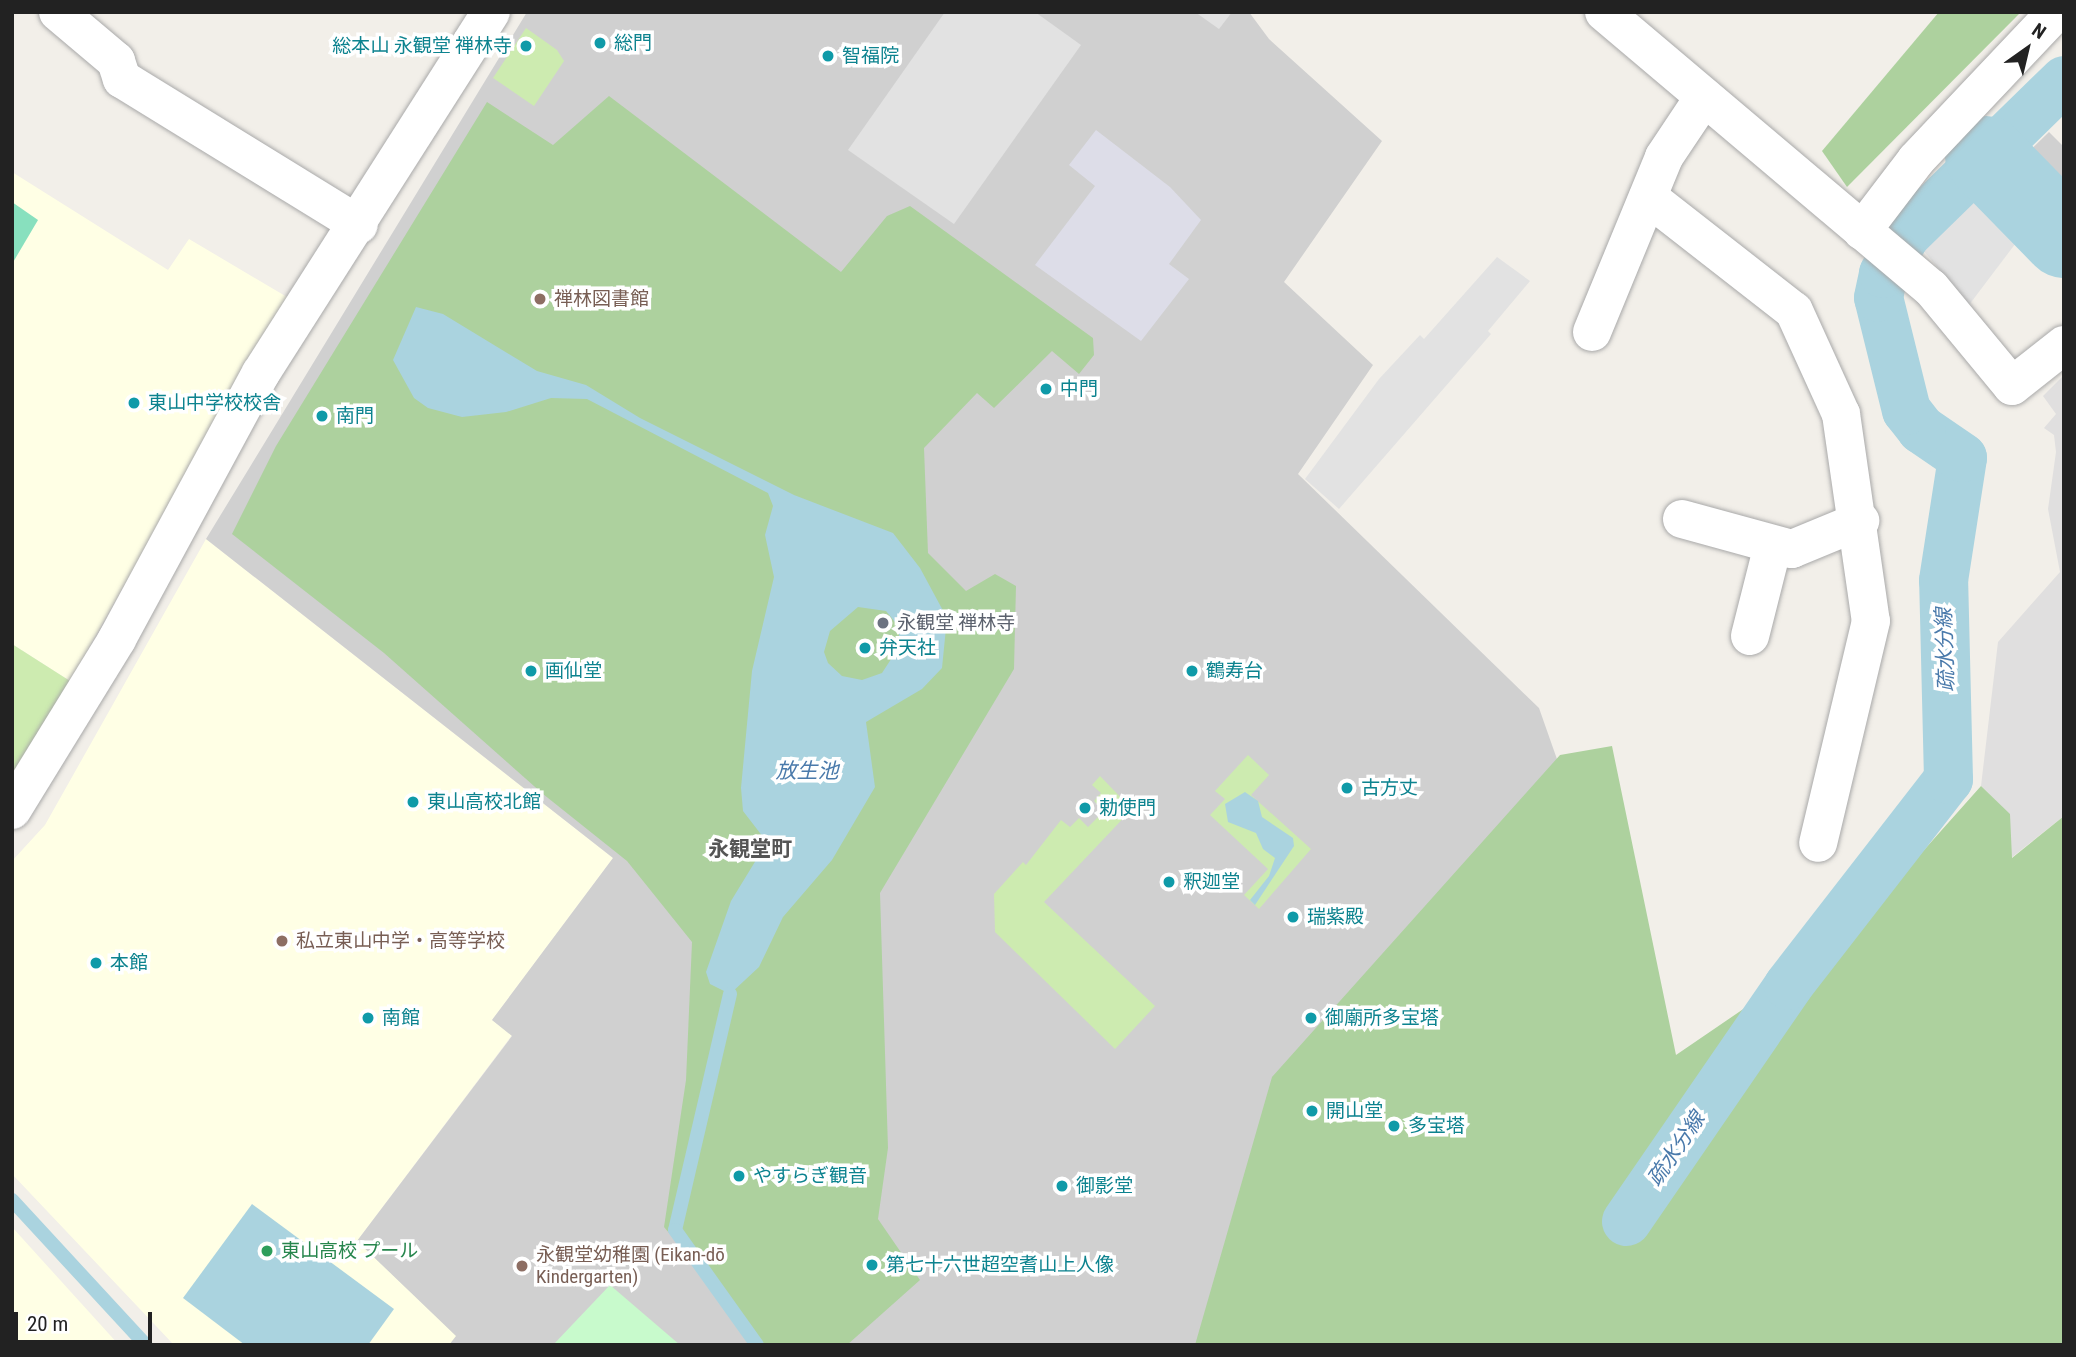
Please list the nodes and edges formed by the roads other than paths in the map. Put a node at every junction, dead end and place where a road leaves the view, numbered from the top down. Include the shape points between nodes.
1 (58, 12) edge
2 (491, 12) edge
3 (1604, 12) edge
4 (2056, 12) edge
5 (1704, 97) junction
6 (1648, 197) junction
7 (359, 225) junction
8 (1882, 248) junction
9 (1592, 332) dead end
10 (2064, 345) edge
11 (1682, 519) dead end
12 (1860, 521) junction
13 (1773, 545) junction
14 (1750, 636) dead end
15 (12, 810) edge
16 (1818, 843) dead end

1 - 7 street via 116,61 122,79
2 - 7 street
3 - 5 street
4 - 8 street via 1916,160
5 - 6 street via 1664,157
5 - 8 street
6 - 9 street
6 - 12 street via 1794,311 1841,414
7 - 15 street via 261,373 117,639
8 - 10 street via 1931,288 2012,386
11 - 13 street
12 - 13 street via 1792,550
12 - 16 street via 1871,621
13 - 14 street

